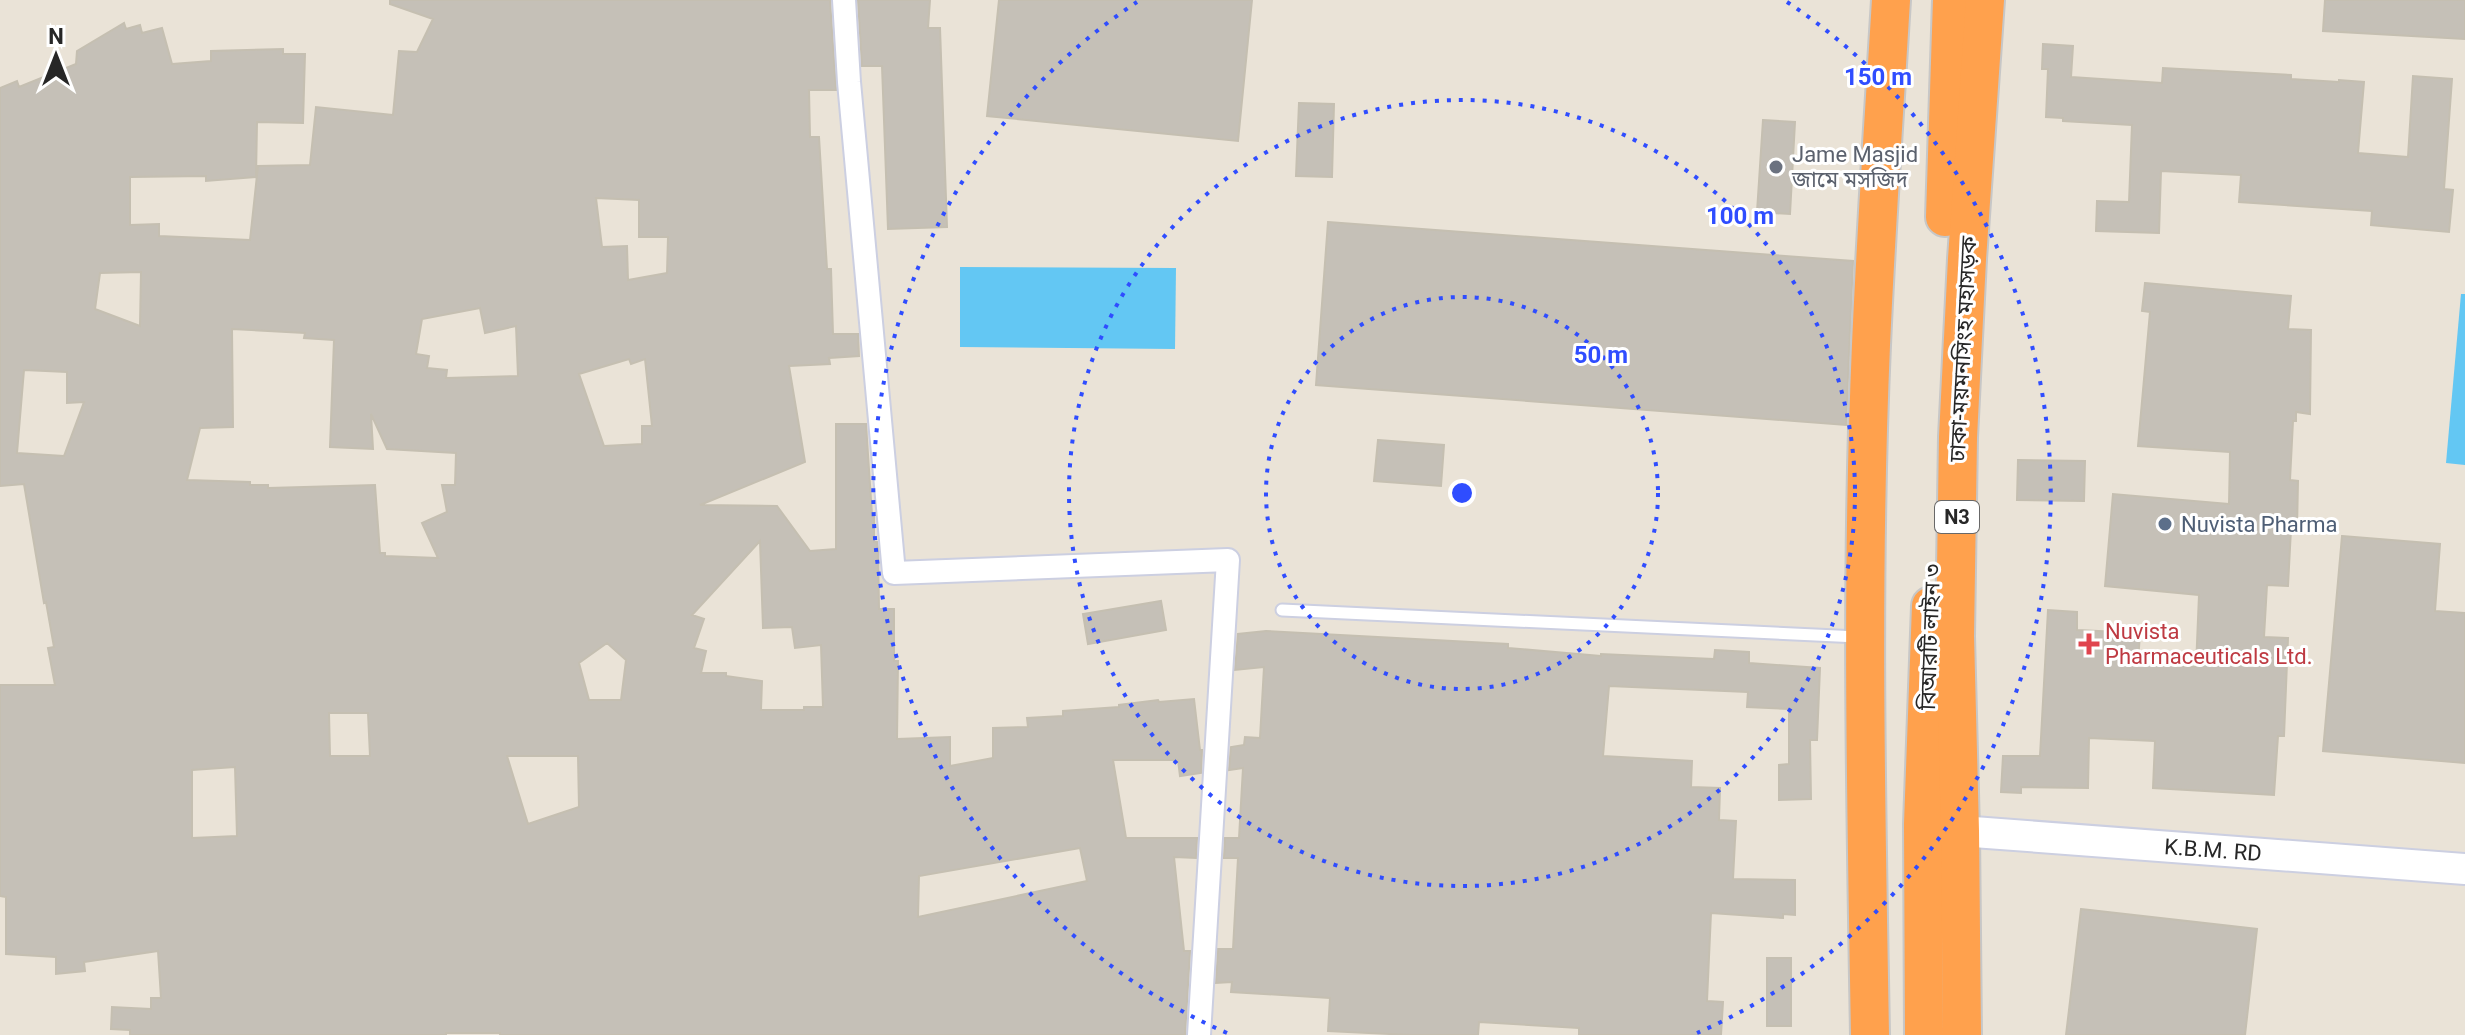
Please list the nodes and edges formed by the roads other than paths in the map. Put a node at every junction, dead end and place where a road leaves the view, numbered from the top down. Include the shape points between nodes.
1 (844, 0) edge
2 (1891, 0) edge
3 (1952, 0) edge
4 (1985, 0) edge
5 (1282, 610) dead end
6 (1867, 638) junction
7 (1960, 831) junction
8 (2465, 869) edge
9 (1199, 1035) edge
10 (1870, 1035) edge
11 (1924, 1035) edge
12 (1962, 1035) edge

1 - 9 street via 894,573 1228,560
2 - 6 highway via 1871,346
3 - 11 highway, বিআরটি লাইন ৩ via 1923,824
4 - 7 highway, ঢাকা-ময়মনসিংহ মহাসড়ক / N3 via 1958,437 1955,636
5 - 6 lane
6 - 10 highway
7 - 8 street, K.B.M. RD
7 - 12 highway, ঢাকা-ময়মনসিংহ মহাসড়ক / N3

